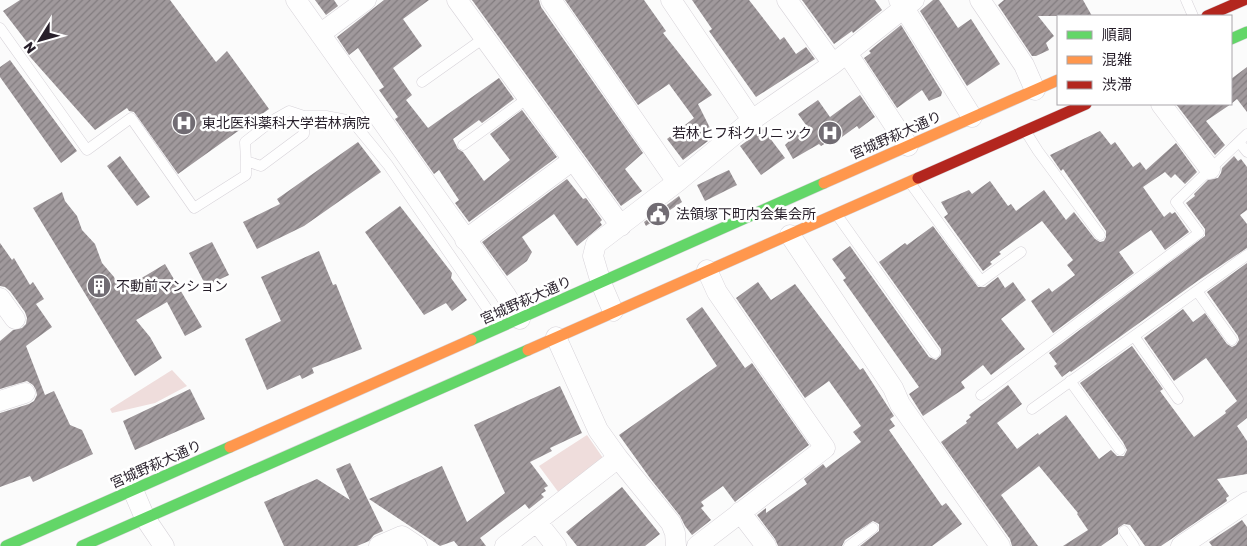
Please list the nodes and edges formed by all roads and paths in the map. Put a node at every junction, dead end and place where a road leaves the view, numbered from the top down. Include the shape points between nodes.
1 (296, 0) edge
2 (366, 0) edge
3 (456, 0) edge
4 (551, 0) edge
5 (671, 0) edge
6 (787, 0) edge
7 (980, 0) edge
8 (1186, 0) edge
9 (1244, 0) edge
10 (906, 3) edge
11 (1193, 15) edge
12 (1209, 15) edge
13 (0, 28) edge
14 (1247, 32) edge
15 (320, 34) junction
16 (484, 38) junction
17 (1232, 40) edge
18 (840, 58) junction
19 (1057, 80) edge
20 (422, 82) dead end
21 (1035, 90) junction
22 (528, 98) junction
23 (1084, 105) edge
24 (1162, 105) edge
25 (304, 116) junction
26 (972, 117) junction
27 (752, 120) junction
28 (1026, 130) junction
29 (1247, 134) edge
30 (1239, 142) junction
31 (463, 145) dead end
32 (908, 146) junction
33 (1247, 152) edge
34 (573, 160) junction
35 (246, 161) junction
36 (1210, 169) junction
37 (678, 182) junction
38 (910, 182) junction
39 (836, 214) junction
40 (620, 226) junction
41 (790, 235) junction
42 (1100, 235) dead end
43 (465, 240) junction
44 (1021, 252) dead end
45 (1247, 255) edge
46 (707, 270) junction
47 (601, 283) junction
48 (1197, 291) junction
49 (0, 298) edge
50 (613, 311) junction
51 (15, 319) dead end
52 (520, 319) junction
53 (500, 328) junction
54 (1134, 336) junction
55 (556, 337) junction
56 (1232, 340) dead end
57 (935, 353) dead end
58 (1070, 381) junction
59 (25, 393) dead end
60 (981, 394) dead end
61 (1178, 399) dead end
62 (0, 401) edge
63 (1032, 409) dead end
64 (1120, 450) dead end
65 (618, 458) junction
66 (134, 490) junction
67 (1247, 502) edge
68 (740, 512) junction
69 (146, 518) junction
70 (537, 522) junction
71 (874, 528) dead end
72 (1124, 530) dead end
73 (6, 546) edge
74 (82, 546) edge
75 (164, 546) edge
76 (379, 546) edge
77 (416, 546) edge
78 (505, 546) edge
79 (556, 546) edge
80 (676, 546) edge
81 (697, 546) edge
82 (766, 546) edge
83 (850, 546) edge
84 (1000, 546) edge
85 (1134, 546) edge
86 (1181, 546) edge

1 - 15 street
2 - 15 street
3 - 16 street
4 - 37 street
5 - 27 street
6 - 18 street
7 - 21 street via 1024,65
8 - 11 lane
9 - 12 street
10 - 18 street
10 - 26 street
13 - 35 lane via 87,150 131,118 194,208 246,175
14 - 17 street
15 - 43 street
16 - 20 lane
16 - 22 street
18 - 27 street
18 - 32 street
19 - 21 street, 宮城野萩大通り
21 - 26 street, 宮城野萩大通り
22 - 31 lane
22 - 34 street
23 - 28 street
24 - 36 street
25 - 35 lane via 304,134 261,166
25 - 35 lane via 289,111 273,120 245,142
25 - 53 lane via 352,121 388,165
26 - 32 street, 宮城野萩大通り
27 - 37 street
28 - 38 street
28 - 42 lane
29 - 30 lane
30 - 33 lane
30 - 36 lane
32 - 47 street, 宮城野萩大通り
34 - 40 street
34 - 43 street
36 - 60 lane via 1176,202 1199,233
37 - 40 street
38 - 39 street
38 - 44 lane via 981,281
39 - 41 street
39 - 57 lane
40 - 47 street via 596,244 593,256
41 - 46 street
41 - 84 street via 893,388 900,404
43 - 52 street
45 - 48 lane
46 - 50 street
46 - 68 street via 717,292 825,448
47 - 50 street
47 - 52 street, 宮城野萩大通り
48 - 54 lane
48 - 56 lane
49 - 51 street
50 - 55 street
52 - 53 street, 宮城野萩大通り
53 - 66 street, 宮城野萩大通り
54 - 58 lane
54 - 61 lane
55 - 65 street via 593,420
55 - 69 street
58 - 63 lane
58 - 64 lane
59 - 62 street
65 - 70 street
65 - 80 street via 671,523
66 - 69 street
66 - 73 street, 宮城野萩大通り
67 - 86 street
68 - 81 street
68 - 82 street
69 - 74 street
69 - 75 street
70 - 78 street
70 - 79 street
71 - 83 lane
72 - 85 lane
76 - 77 street via 402,536

